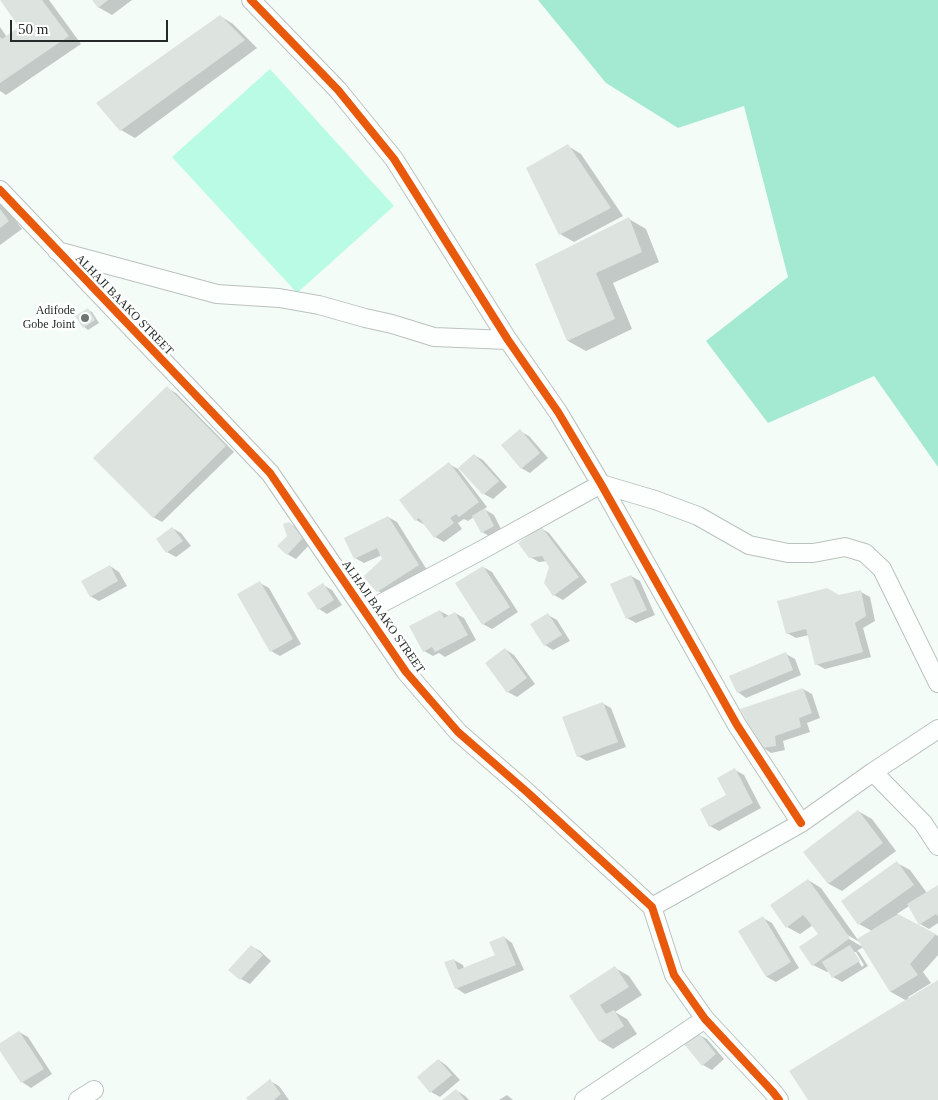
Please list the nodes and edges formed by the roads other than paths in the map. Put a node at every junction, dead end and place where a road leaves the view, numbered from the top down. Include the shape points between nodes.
1 (251, 0) edge
2 (0, 190) edge
3 (57, 251) junction
4 (508, 340) junction
5 (601, 484) junction
6 (365, 612) junction
7 (938, 683) edge
8 (938, 729) edge
9 (873, 772) junction
10 (801, 824) junction
11 (938, 846) edge
12 (652, 908) junction
13 (704, 1019) junction
14 (94, 1090) dead end
15 (78, 1100) edge
16 (584, 1100) edge
17 (779, 1100) edge

1 - 4 street via 338,90 394,159
2 - 3 street, ALHAJI BAAKO STREET
3 - 4 street via 217,294 279,298 319,305 434,337
3 - 6 street, ALHAJI BAAKO STREET via 270,473
4 - 5 street via 558,412
5 - 6 street
5 - 7 street via 698,516 749,544 788,553 813,553 844,547 865,552 882,569
5 - 10 street via 737,725
6 - 12 street, ALHAJI BAAKO STREET via 406,672 458,732
8 - 9 street
9 - 10 street
9 - 11 street via 922,823
10 - 12 street
12 - 13 street, ALHAJI BAAKO STREET via 674,975
13 - 16 street
13 - 17 street, ALHAJI BAAKO STREET
14 - 15 street

